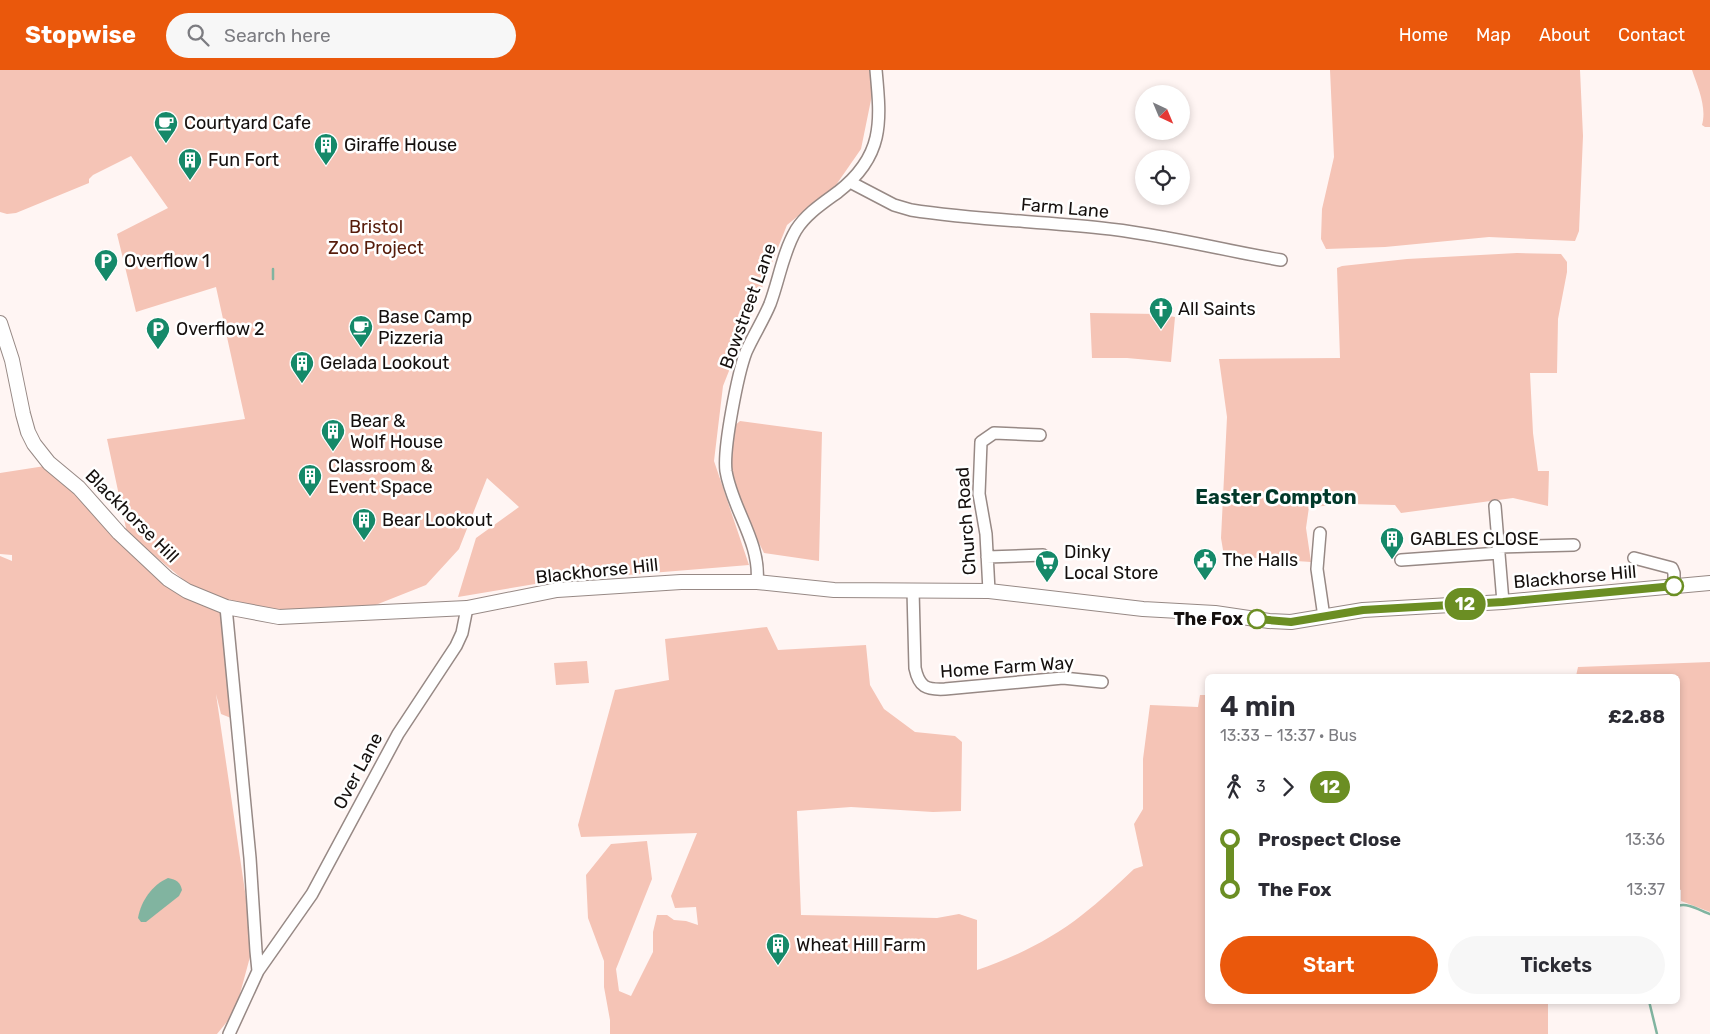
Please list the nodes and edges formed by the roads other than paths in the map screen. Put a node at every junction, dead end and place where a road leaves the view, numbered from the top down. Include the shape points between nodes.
1 (876, 70) edge
2 (850, 182) junction
3 (1281, 260) dead end
4 (0, 323) edge
5 (1034, 430) dead end
6 (1495, 506) dead end
7 (1320, 533) dead end
8 (1574, 544) dead end
9 (1498, 550) junction
10 (1043, 555) dead end
11 (987, 557) junction
12 (1634, 558) dead end
13 (1401, 560) dead end
14 (757, 582) junction
15 (1710, 583) edge
16 (1674, 586) junction
17 (913, 590) junction
18 (989, 591) junction
19 (1503, 602) junction
20 (226, 607) junction
21 (467, 608) junction
22 (1324, 617) junction
23 (1102, 682) dead end
24 (255, 927) junction
25 (273, 948) junction
26 (258, 971) junction
27 (229, 1034) edge

1 - 2 street, Bowstreet Lane via 879,107 875,141 866,163
2 - 3 street, Farm Lane via 911,210 1129,231
2 - 14 street, Bowstreet Lane via 808,216 797,230 741,369 728,437 726,470 750,536 758,568
4 - 20 main road, Blackhorse Hill via 28,432 41,454 168,578 197,597
5 - 11 street, Church Road via 994,432 980,442 979,494
6 - 9 street
7 - 22 street via 1317,568
8 - 9 street via 1558,550
9 - 13 street
9 - 19 street
10 - 11 street
11 - 18 street, Church Road
12 - 16 street via 1672,568
14 - 17 main road, Blackhorse Hill via 834,590
14 - 21 main road, Blackhorse Hill via 682,582 556,590
15 - 16 main road, Blackhorse Hill
16 - 19 main road, Blackhorse Hill
17 - 18 main road, Blackhorse Hill
17 - 23 street, Home Farm Way via 915,668 918,679 926,687 933,690 1063,678
18 - 22 main road, Blackhorse Hill via 1269,621 1291,622
19 - 22 main road, Blackhorse Hill via 1370,610
20 - 21 main road, Blackhorse Hill via 279,617
20 - 24 street, Over Lane
21 - 25 street, Over Lane via 462,633 450,657 398,734 312,894
24 - 25 street
24 - 26 street, Over Lane
25 - 26 street, Over Lane
26 - 27 street, Over Lane

